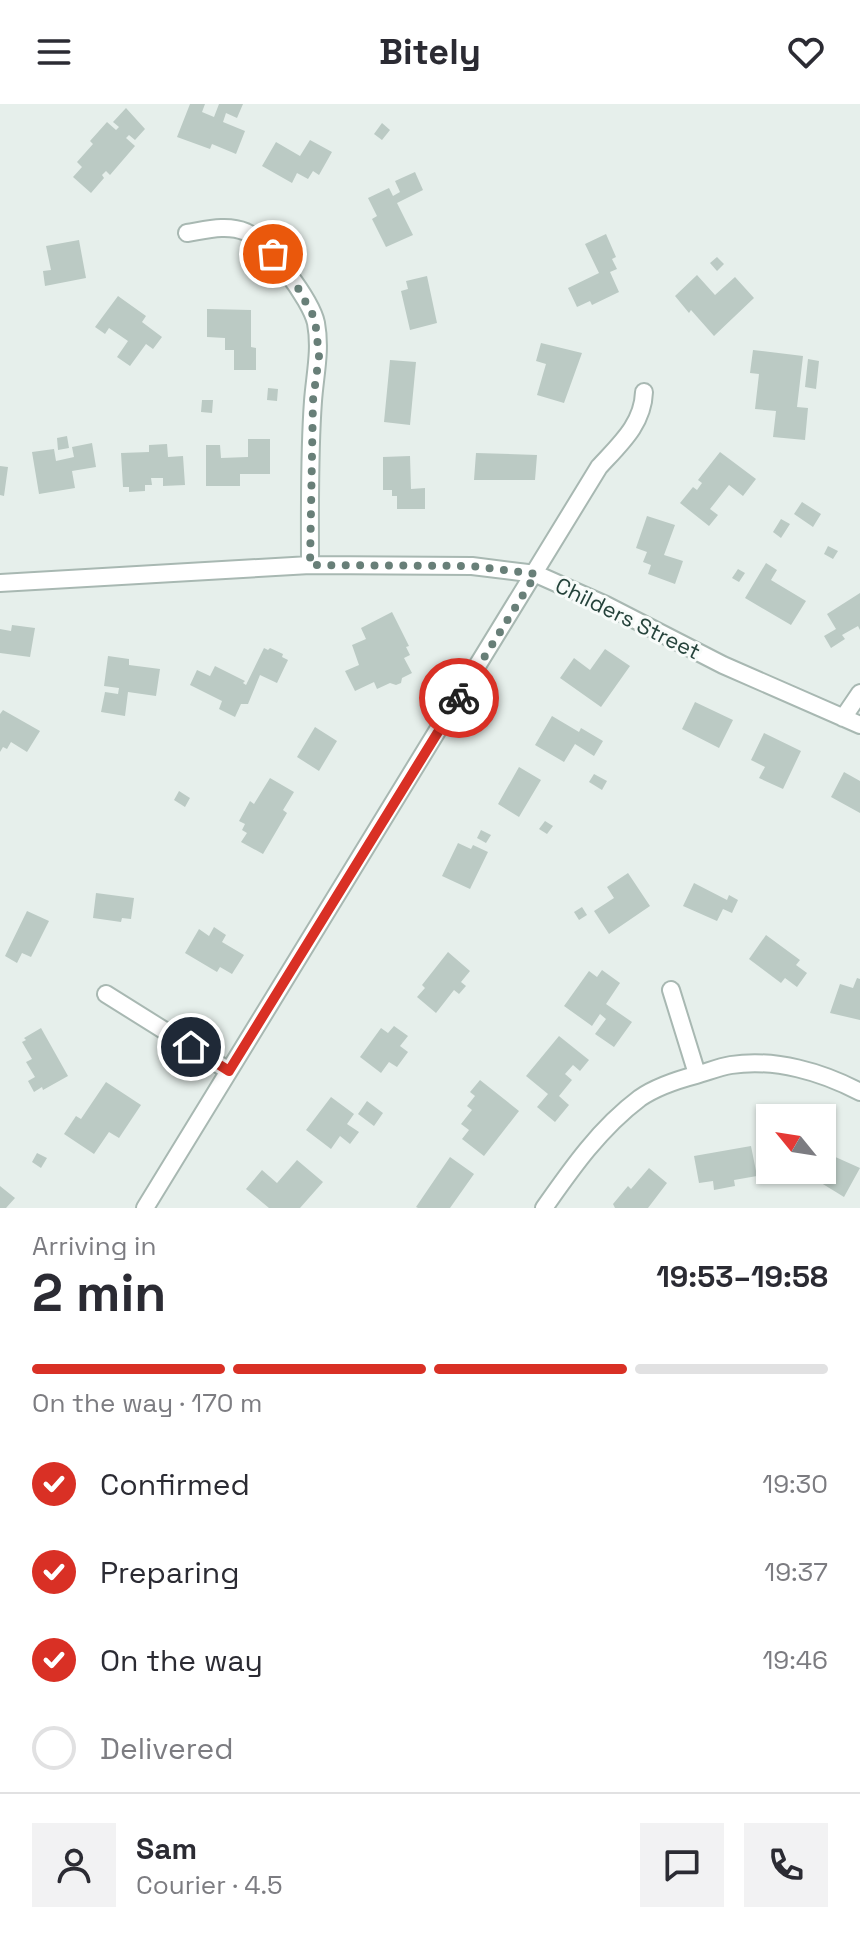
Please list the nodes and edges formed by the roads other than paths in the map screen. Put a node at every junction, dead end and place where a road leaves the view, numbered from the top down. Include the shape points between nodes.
1 (187, 233) dead end
2 (644, 392) dead end
3 (310, 565) junction
4 (536, 574) junction
5 (0, 583) edge
6 (860, 693) edge
7 (843, 718) junction
8 (860, 725) edge
9 (671, 990) dead end
10 (106, 994) dead end
11 (229, 1071) junction
12 (697, 1074) junction
13 (860, 1092) edge
14 (145, 1208) edge
15 (544, 1208) edge

1 - 3 street via 219,227 247,232 273,254 315,319 319,356 313,400
2 - 4 street via 643,409 631,431 599,467
3 - 4 street, Childers Street via 472,566
3 - 5 street, Childers Street
4 - 7 street, Childers Street
4 - 11 street
6 - 7 street
7 - 8 street, Childers Street
9 - 12 street
10 - 11 street
11 - 14 street
12 - 13 street via 733,1065 784,1065 836,1079
12 - 15 street via 642,1096 614,1120

